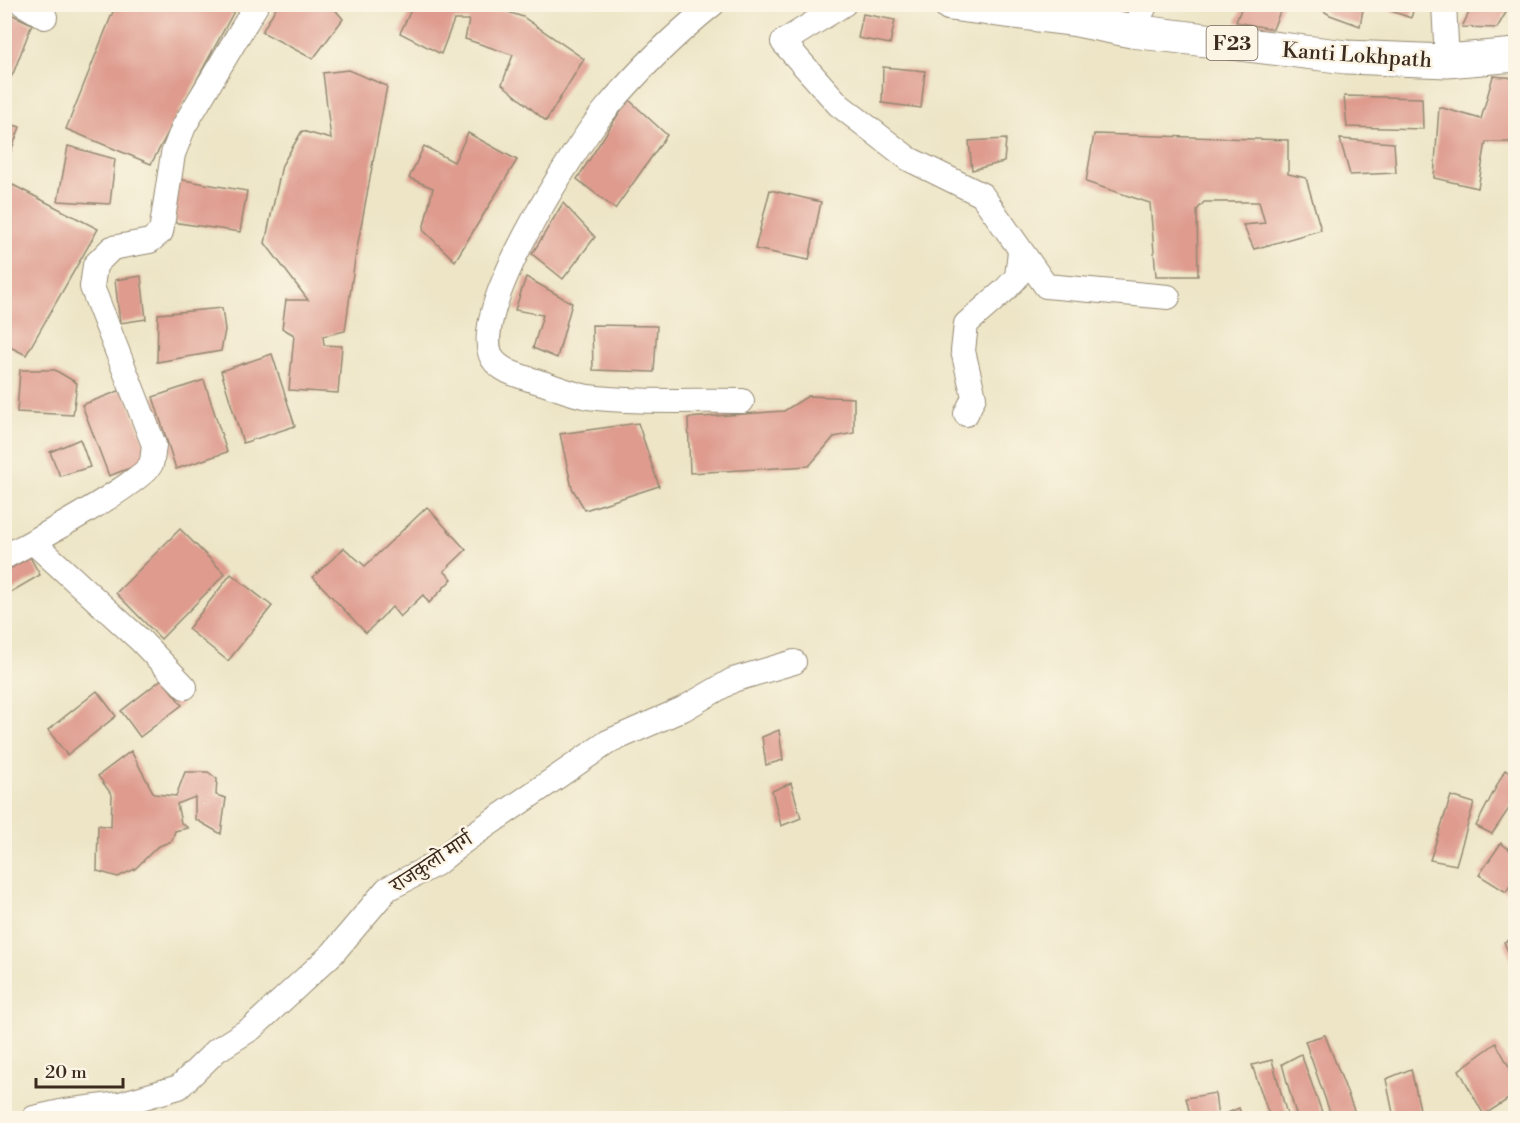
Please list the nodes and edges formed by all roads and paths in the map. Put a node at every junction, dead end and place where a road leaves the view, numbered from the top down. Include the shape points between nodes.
1 (23, 4) edge
2 (257, 4) edge
3 (712, 4) edge
4 (844, 4) edge
5 (950, 4) edge
6 (1444, 4) edge
7 (45, 17) dead end
8 (1139, 18) edge
9 (1515, 55) edge
10 (1447, 61) junction
11 (1020, 251) junction
12 (1168, 297) dead end
13 (742, 400) dead end
14 (966, 414) dead end
15 (33, 542) junction
16 (4, 557) edge
17 (794, 662) dead end
18 (185, 687) dead end
19 (33, 1119) edge

1 - 7 street
2 - 15 street via 184,126 173,154 160,232 150,241 112,248 95,265 92,287 154,446 151,465 100,503
3 - 13 street via 672,37 605,111 556,182 513,257 492,316 487,344 495,361 513,374 587,396
4 - 11 street via 783,42 839,105 909,159 982,195
5 - 8 main road, Kanti Lokhpath / F23 via 1077,20
6 - 10 street
8 - 10 main road, Kanti Lokhpath / F23 via 1346,57
9 - 10 main road, Kanti Lokhpath / F23
11 - 12 street via 1046,286
11 - 14 street via 1017,277 966,324 963,351 974,396
15 - 16 street
15 - 18 street
17 - 19 street, राजकुलो मार्ग via 734,680 683,709 608,742 436,864 387,889 333,953 252,1028 217,1050 179,1087 120,1104

